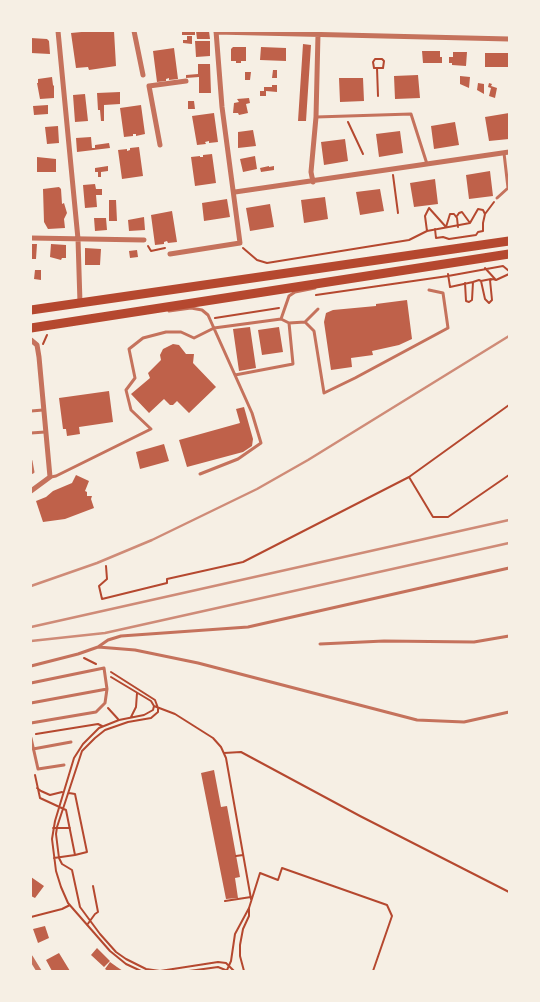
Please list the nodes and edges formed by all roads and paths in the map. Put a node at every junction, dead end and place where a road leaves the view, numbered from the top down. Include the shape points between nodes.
1 (58, 31) edge
2 (134, 31) edge
3 (216, 32) edge
4 (318, 34) junction
5 (509, 38) edge
6 (377, 68) junction
7 (143, 75) dead end
8 (186, 81) dead end
9 (378, 96) dead end
10 (345, 116) junction
11 (316, 117) junction
12 (160, 145) dead end
13 (506, 153) edge
14 (363, 154) dead end
15 (427, 164) junction
16 (392, 169) junction
17 (313, 182) junction
18 (235, 192) junction
19 (497, 198) joint
20 (398, 213) dead end
21 (485, 214) junction
22 (457, 218) junction
23 (470, 223) junction
24 (458, 226) junction
25 (446, 227) junction
26 (435, 229) junction
27 (427, 231) junction
28 (31, 238) edge
29 (78, 239) junction
30 (144, 240) joint
31 (509, 241) edge
32 (243, 250) dead end
33 (170, 254) joint
34 (509, 254) edge
35 (485, 268) junction
36 (509, 273) edge
37 (448, 275) junction
38 (495, 279) junction
39 (481, 281) junction
40 (473, 282) junction
41 (329, 283) junction
42 (465, 284) junction
43 (428, 290) dead end
44 (314, 295) dead end
45 (80, 303) junction
46 (284, 308) junction
47 (318, 309) dead end
48 (31, 310) edge
49 (146, 310) junction
50 (281, 318) junction
51 (210, 319) junction
52 (305, 322) junction
53 (289, 323) junction
54 (31, 328) edge
55 (214, 328) junction
56 (56, 334) dead end
57 (31, 340) edge
58 (37, 345) junction
59 (39, 354) junction
60 (31, 355) edge
61 (235, 375) junction
62 (509, 405) edge
63 (44, 410) junction
64 (31, 411) edge
65 (46, 432) junction
66 (31, 434) edge
67 (31, 461) edge
68 (31, 473) edge
69 (200, 474) dead end
70 (509, 476) edge
71 (50, 477) junction
72 (409, 477) junction
73 (31, 491) edge
74 (106, 566) dead end
75 (509, 568) edge
76 (509, 636) edge
77 (320, 644) dead end
78 (98, 647) junction
79 (78, 654) junction
80 (31, 666) edge
81 (104, 668) junction
82 (105, 673) junction
83 (31, 683) edge
84 (107, 690) junction
85 (137, 693) junction
86 (31, 703) edge
87 (104, 704) junction
88 (154, 706) junction
89 (158, 708) junction
90 (509, 712) edge
91 (131, 717) junction
92 (119, 720) junction
93 (31, 723) edge
94 (102, 726) junction
95 (31, 737) edge
96 (71, 742) dead end
97 (33, 748) junction
98 (224, 753) junction
99 (64, 765) dead end
100 (33, 768) dead end
101 (37, 788) junction
102 (63, 792) junction
103 (68, 793) junction
104 (58, 808) junction
105 (63, 809) junction
106 (53, 828) junction
107 (57, 828) junction
108 (70, 828) junction
109 (74, 855) junction
110 (243, 855) junction
111 (236, 856) dead end
112 (54, 858) junction
113 (59, 858) junction
114 (93, 886) dead end
115 (509, 892) edge
116 (250, 897) junction
117 (225, 901) dead end
118 (251, 901) junction
119 (70, 905) junction
120 (249, 908) junction
121 (31, 917) edge
122 (90, 922) junction
123 (87, 925) junction
124 (31, 958) edge
125 (230, 966) junction
126 (228, 970) edge
127 (39, 971) edge
128 (141, 971) edge
129 (160, 971) edge
130 (189, 971) edge
131 (234, 971) edge
132 (244, 971) edge
133 (373, 971) edge

1 - 29 street
2 - 7 street
3 - 4 street
3 - 18 street via 222,107
4 - 5 street
4 - 11 street
6 - 6 path via 383,68 382,59 373,62
6 - 9 path
8 - 12 street via 149,86
10 - 11 lane
10 - 14 path
10 - 15 lane via 411,114
11 - 17 street
13 - 15 street
13 - 19 lane via 508,188
15 - 16 street
16 - 17 street
16 - 20 path
17 - 18 street
18 - 33 street via 240,243
19 - 21 path
21 - 23 path via 478,209
21 - 26 path via 483,231 476,235 436,238
22 - 23 path via 462,212
22 - 24 path
22 - 25 path via 450,214
23 - 24 path
24 - 25 path
25 - 26 path
25 - 27 path via 429,208 425,216
26 - 27 path
27 - 32 path via 409,240 267,263
28 - 29 street
29 - 30 street
29 - 45 street
30 - 33 path via 151,251 166,248
31 - 45 main road
34 - 41 main road
35 - 36 path via 503,266
35 - 37 path
35 - 38 path
36 - 38 path
37 - 42 path via 450,287
37 - 44 path
38 - 39 path
38 - 39 path via 490,280 492,300 489,303
39 - 40 path
40 - 42 path
40 - 42 path via 473,298 469,302 466,301
41 - 46 lane via 295,292 289,296
41 - 49 main road
43 - 52 lane via 443,292 448,328 324,393 314,331
45 - 48 main road
46 - 50 lane
46 - 51 path
47 - 52 lane
49 - 51 lane via 191,308 202,310
49 - 54 main road
50 - 53 lane
50 - 55 lane
51 - 55 lane
52 - 53 lane
53 - 61 lane via 293,364
55 - 61 lane
55 - 71 lane via 194,338 181,332 166,332 143,338 128,349 135,378 126,390 131,410 151,429
56 - 58 path via 46,335 44,344
57 - 58 street
58 - 59 street
59 - 60 lane
59 - 63 street
61 - 69 lane via 261,443 238,459
62 - 72 path
63 - 64 lane
63 - 65 street
65 - 66 lane
65 - 71 street
67 - 68 lane
70 - 72 path via 448,517 433,517
71 - 73 street
72 - 74 path via 243,562 167,579 167,583 102,599 99,586 107,579
75 - 78 lane via 248,628 121,636
76 - 77 lane via 474,642
78 - 79 lane
78 - 90 lane via 135,650 198,663 417,720 464,722
79 - 80 lane
79 - 81 path
81 - 82 lane
81 - 83 lane
81 - 89 path via 152,698
82 - 84 lane
82 - 85 path
84 - 86 lane
84 - 87 lane
85 - 88 path
85 - 91 path
87 - 92 path
87 - 93 lane via 89,714
88 - 89 path
88 - 91 path via 151,712
89 - 98 path via 175,714 212,738
89 - 103 path via 151,718 114,726 88,744 79,758
91 - 92 path
92 - 94 path
94 - 95 path via 98,724
94 - 102 path via 78,750
95 - 97 lane
96 - 97 lane
97 - 99 lane via 38,770
98 - 110 path
98 - 115 path via 241,752
100 - 101 path
101 - 102 path via 50,795
101 - 104 path via 40,798
102 - 103 path
102 - 104 path
103 - 105 path
103 - 109 path via 75,794 86,852
104 - 105 path
104 - 106 path
105 - 107 path
105 - 108 path
106 - 107 path
106 - 112 path
107 - 108 path
107 - 113 path
108 - 109 path
109 - 113 path
110 - 111 path
110 - 116 path
112 - 113 path
112 - 119 path via 60,887
113 - 122 path via 74,874 80,907
114 - 122 path via 98,912
116 - 117 path
116 - 118 path
118 - 120 path
118 - 133 path via 260,873 278,880 282,868 387,905 392,916
119 - 121 path
119 - 123 path
120 - 125 path via 235,934
120 - 132 path via 240,944
122 - 123 path
122 - 129 path via 116,952 146,969
123 - 128 path via 118,958
124 - 127 street
125 - 126 path
125 - 129 path via 218,962
125 - 131 path
126 - 130 path via 210,967

